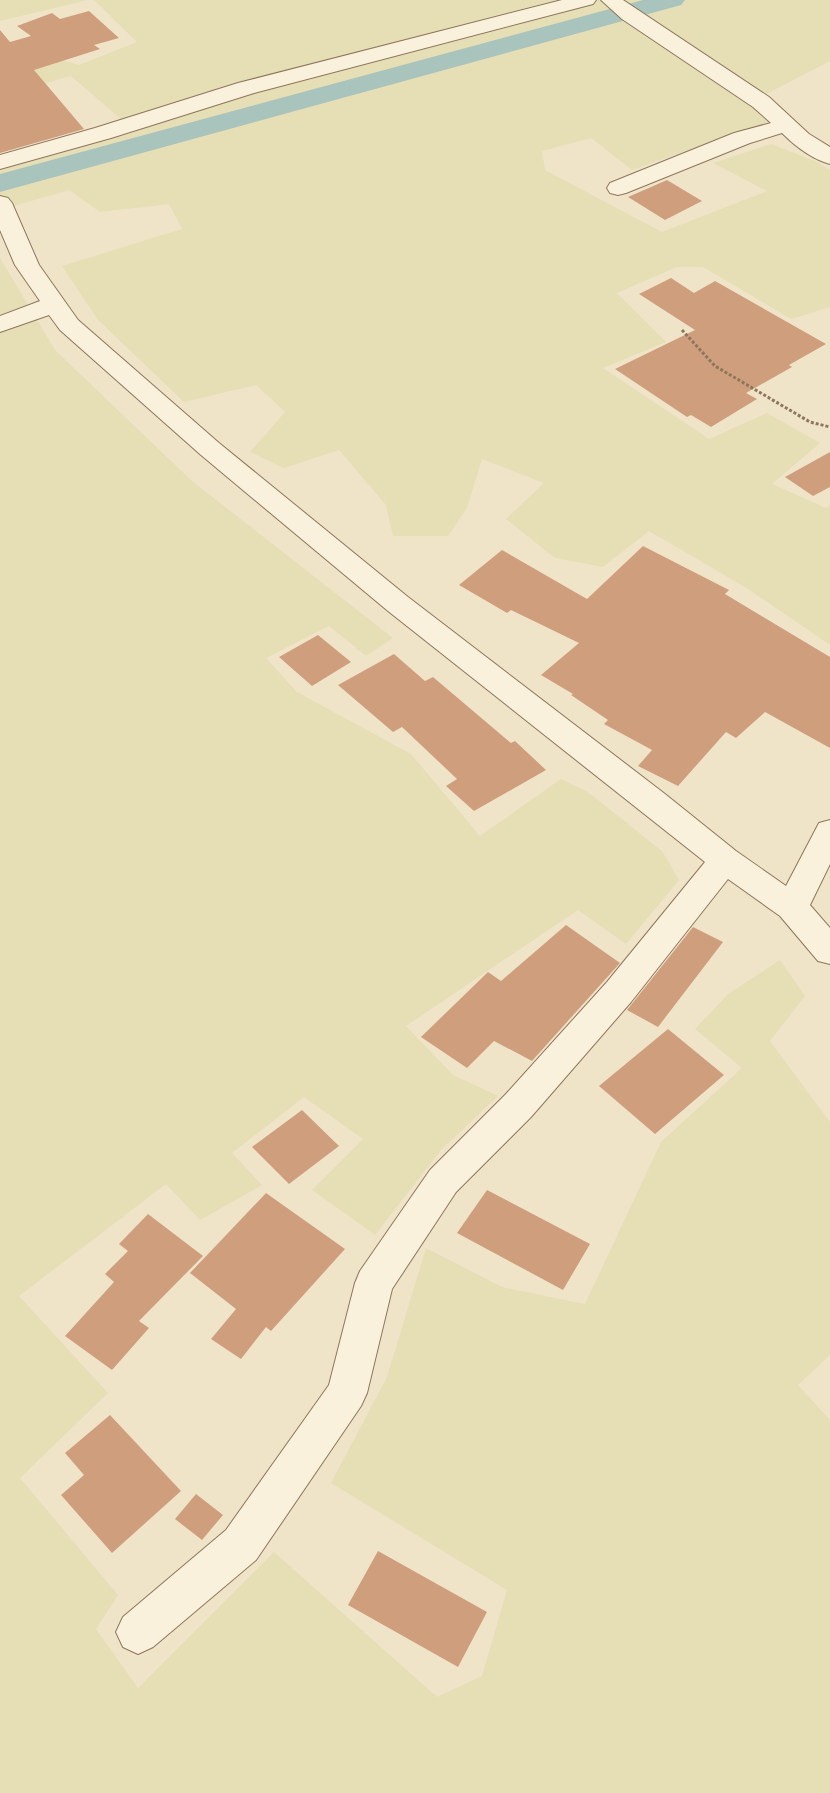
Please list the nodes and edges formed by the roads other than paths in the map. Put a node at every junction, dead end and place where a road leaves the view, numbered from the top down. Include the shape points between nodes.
1 (586, 0) edge
2 (618, 6) edge
3 (786, 125) junction
4 (830, 157) edge
5 (0, 162) edge
6 (618, 188) dead end
7 (1, 204) edge
8 (55, 304) junction
9 (0, 325) edge
10 (830, 832) edge
11 (725, 860) junction
12 (792, 907) junction
13 (830, 951) edge
14 (138, 1632) dead end

1 - 5 street via 246,88
2 - 3 street via 761,102
3 - 4 street
3 - 6 street via 742,138
7 - 8 street via 27,265
8 - 9 street
8 - 11 street via 69,325 210,449 398,604
10 - 12 street
11 - 12 street
11 - 14 street via 620,992 518,1106 443,1181 374,1283 347,1393 241,1545
12 - 13 street

